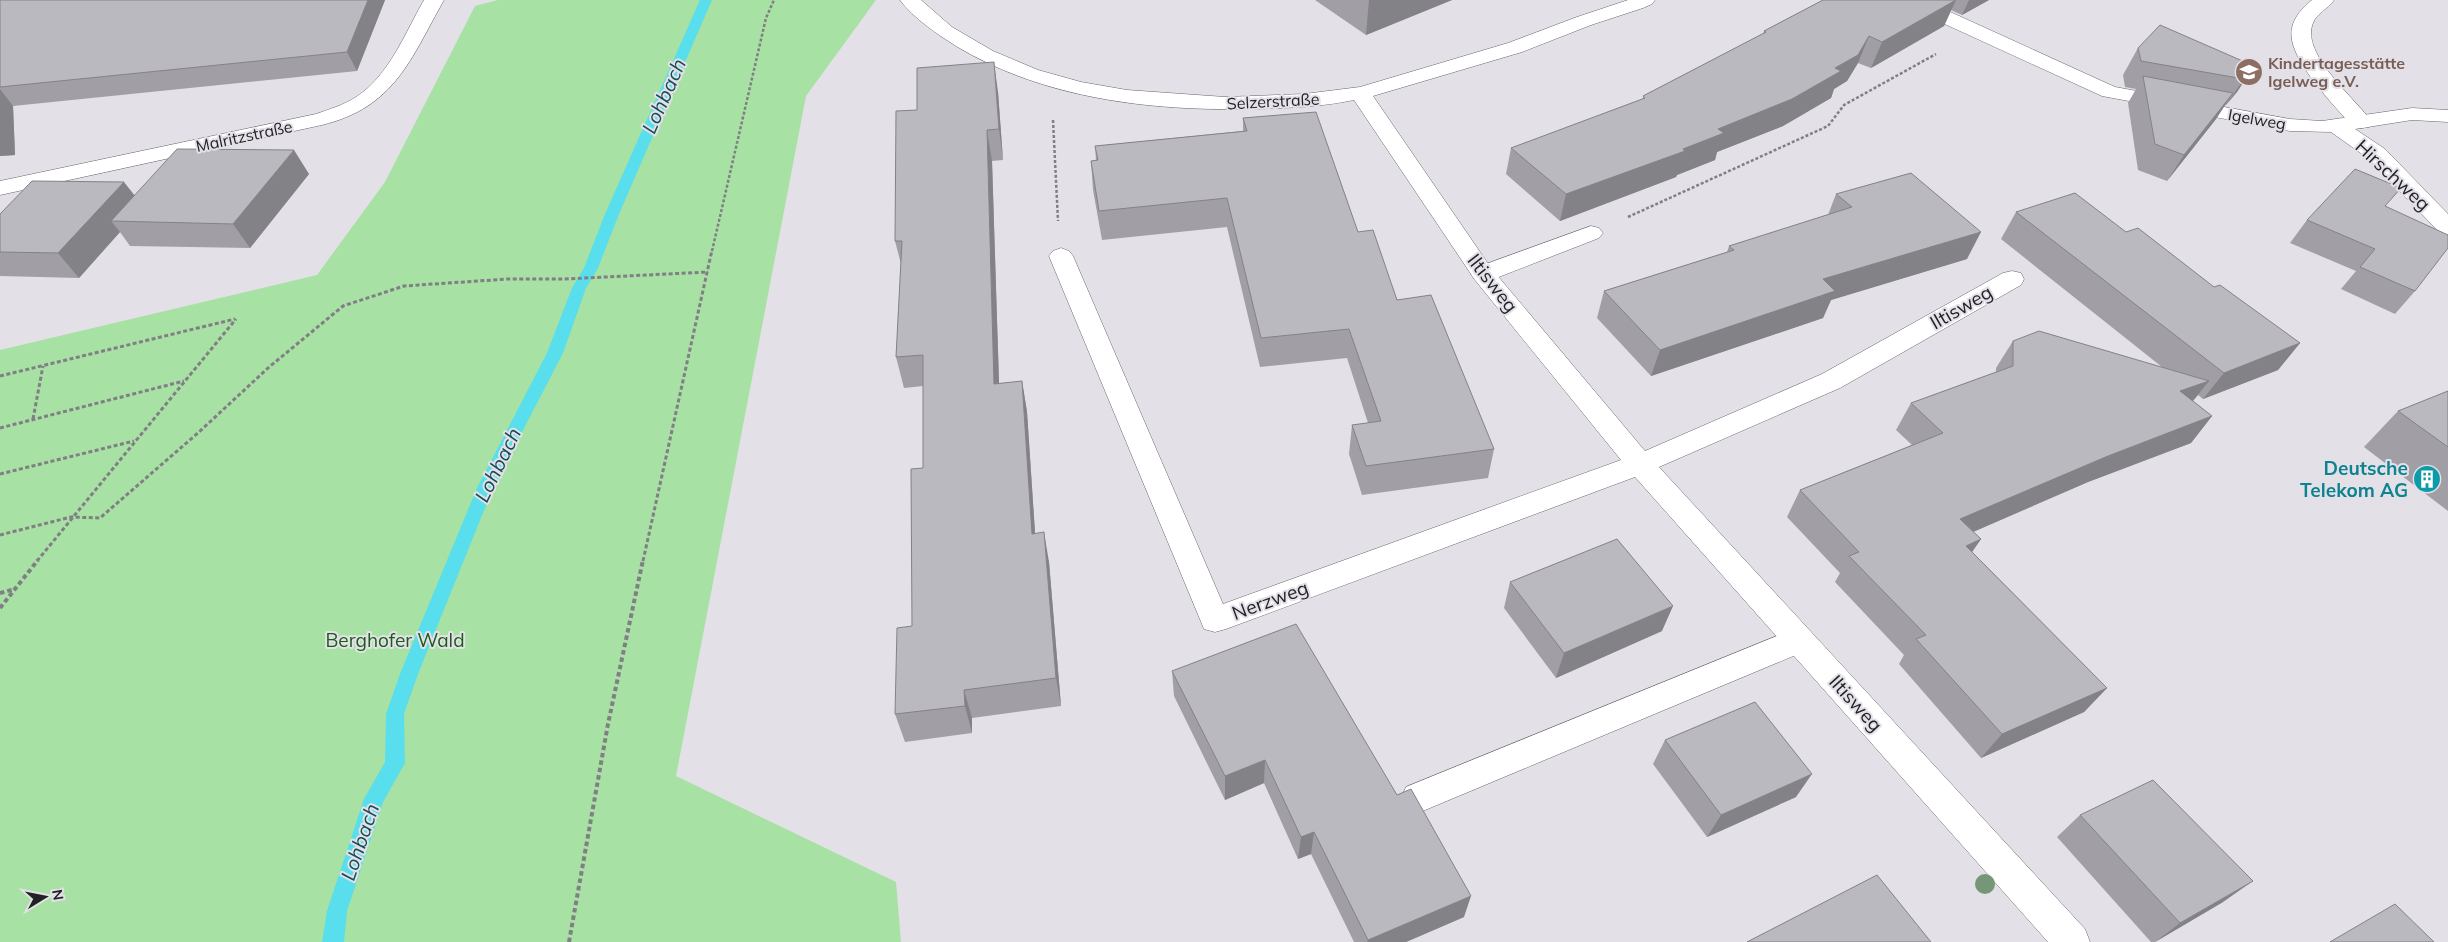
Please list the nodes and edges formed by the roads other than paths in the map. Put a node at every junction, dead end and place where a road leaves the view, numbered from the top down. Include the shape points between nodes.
1 (434, 0) edge
2 (910, 0) edge
3 (1645, 0) edge
4 (1908, 0) edge
5 (2324, 0) edge
6 (1360, 93) junction
7 (2448, 116) edge
8 (2360, 122) junction
9 (2335, 125) junction
10 (0, 188) edge
11 (2448, 228) edge
12 (1591, 233) road end
13 (1061, 256) road end
14 (1483, 274) junction
15 (2012, 278) dead end
16 (1640, 464) junction
17 (1799, 640) junction
18 (1418, 798) edge
19 (2072, 942) edge

1 - 10 street, Malritzstraße via 388,77 365,100 345,111 322,119
2 - 6 street, Selzerstraße via 928,19 960,42 1021,70 1100,92 1200,103 1290,101
3 - 6 street, Selzerstraße via 1535,41
4 - 9 street, Igelweg via 2109,92 2290,125
5 - 8 street via 2312,8 2301,29 2302,44 2318,71
6 - 14 street, Iltisweg
7 - 8 street, Igelweg via 2412,114
8 - 9 street, Igelweg
9 - 11 street, Hirschweg via 2377,154
12 - 14 street
13 - 16 street, Nerzweg via 1215,620
14 - 16 street, Iltisweg
15 - 16 street, Iltisweg via 1831,381
16 - 17 street, Iltisweg
17 - 18 street
17 - 19 street, Iltisweg

